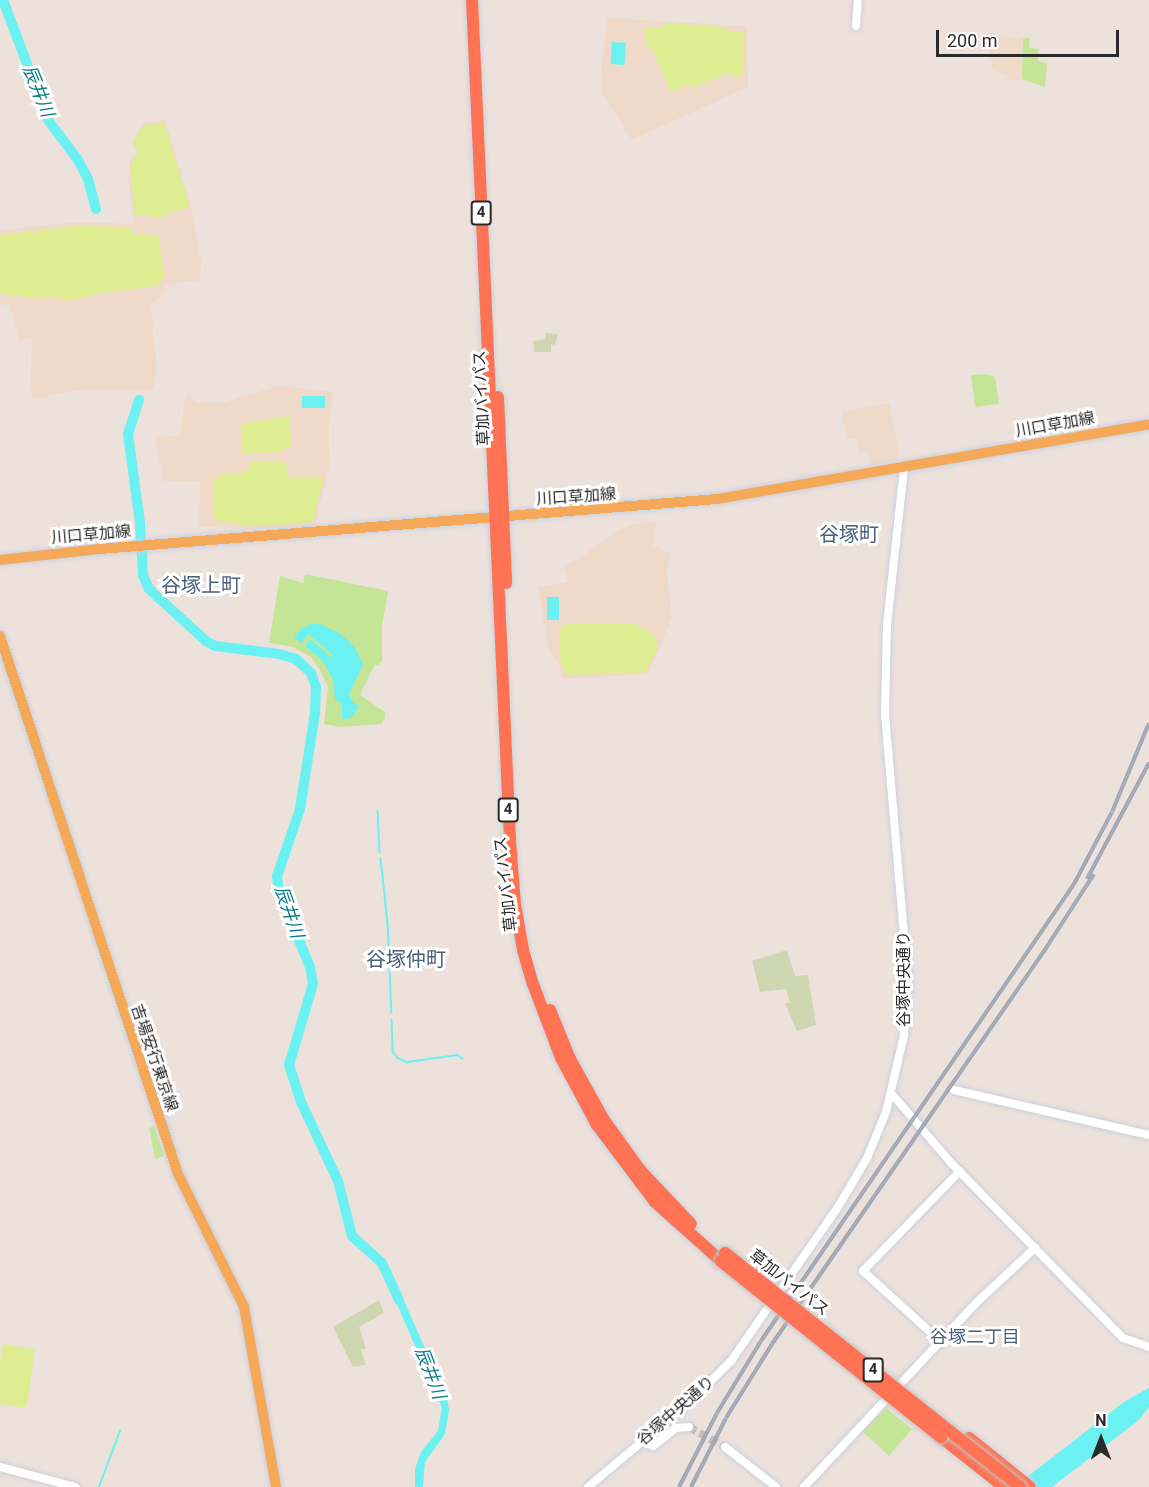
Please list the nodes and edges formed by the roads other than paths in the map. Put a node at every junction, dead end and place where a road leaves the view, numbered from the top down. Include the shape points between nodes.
1 (472, 0) edge
2 (480, 0) edge
3 (858, 0) edge
4 (856, 26) dead end
5 (1149, 424) edge
6 (904, 468) junction
7 (499, 518) junction
8 (0, 560) edge
9 (0, 636) edge
10 (954, 1090) dead end
11 (891, 1093) junction
12 (1149, 1135) edge
13 (960, 1171) junction
14 (1035, 1248) junction
15 (723, 1257) junction
16 (940, 1341) junction
17 (1149, 1347) edge
18 (889, 1383) junction
19 (689, 1427) dead end
20 (642, 1441) junction
21 (726, 1447) tunnel mouth
22 (0, 1467) edge
23 (1024, 1485) edge
24 (75, 1487) edge
25 (276, 1487) edge
26 (588, 1487) edge
27 (776, 1487) edge
28 (804, 1487) edge
29 (1004, 1487) edge

1 - 7 highway, 草加バイパス / 4
2 - 7 highway, 草加バイパス / 4
3 - 4 street
5 - 6 main road, 川口草加線
6 - 7 main road, 川口草加線 via 717,499
6 - 11 street, 谷塚中央通り via 885,662 886,748 907,961 904,1035
7 - 8 main road, 川口草加線
7 - 15 highway, 草加バイパス / 4 via 517,863 535,966 570,1059 604,1120 640,1170
9 - 25 main road, 吉場安行東京線 via 178,1174 244,1306
10 - 12 street
11 - 13 street
11 - 20 street, 谷塚中央通り via 854,1182 747,1340 708,1385
13 - 14 street
13 - 16 street via 863,1270
14 - 16 street
14 - 17 street via 1123,1338
15 - 18 highway, 草加バイパス / 4, bridge
15 - 29 highway, 草加バイパス / 4, bridge
16 - 28 street
18 - 23 highway, 草加バイパス / 4, bridge
18 - 23 highway, bridge via 914,1395
19 - 20 street via 676,1428 654,1446
20 - 26 street, 谷塚中央通り
21 - 27 street
22 - 24 street

